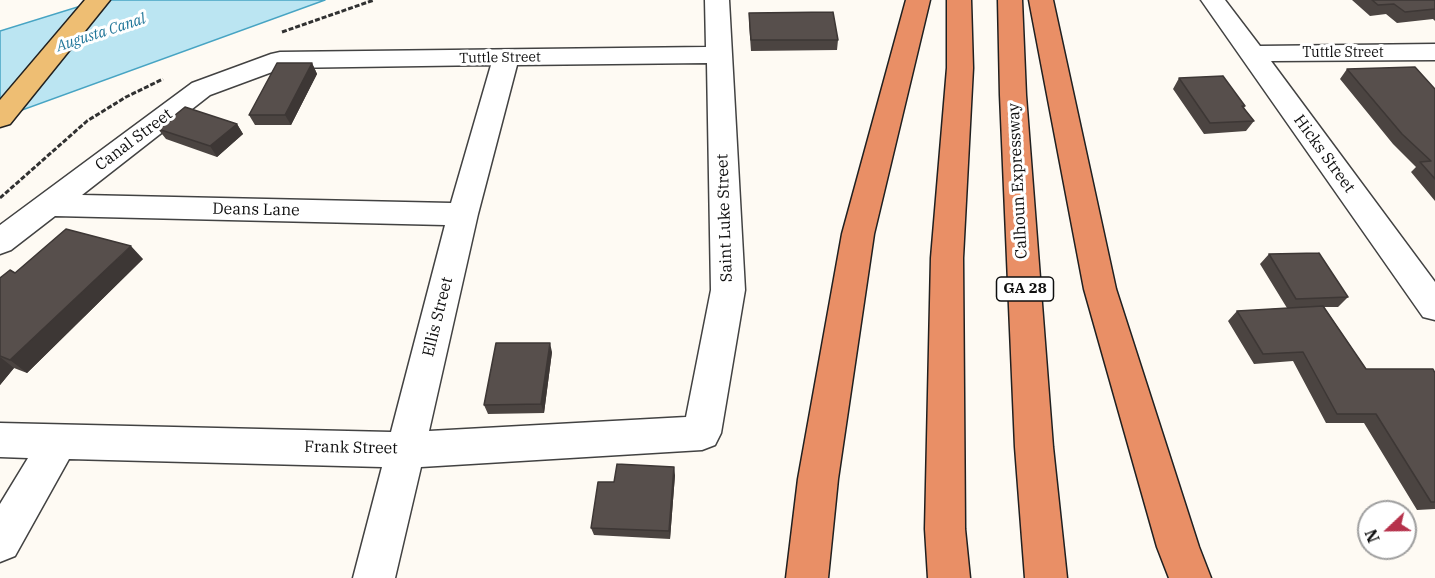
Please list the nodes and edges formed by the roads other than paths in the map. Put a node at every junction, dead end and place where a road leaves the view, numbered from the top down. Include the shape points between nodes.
1 (98, 0) edge
2 (717, 0) edge
3 (918, 0) edge
4 (959, 0) edge
5 (1010, 0) edge
6 (1041, 0) edge
7 (1214, 0) edge
8 (1435, 52) edge
9 (1251, 54) junction
10 (720, 55) junction
11 (506, 58) junction
12 (280, 60) joint
13 (0, 118) edge
14 (50, 205) junction
15 (463, 214) junction
16 (0, 242) edge
17 (1435, 307) edge
18 (702, 433) joint
19 (0, 440) edge
20 (58, 442) junction
21 (405, 450) junction
22 (0, 542) edge
23 (374, 578) edge
24 (807, 578) edge
25 (949, 578) edge
26 (1046, 578) edge
27 (1190, 578) edge

1 - 13 main road
2 - 10 street, Saint Luke Street
3 - 24 highway via 858,234 818,479
4 - 25 highway via 960,68 947,258 945,529
5 - 26 highway, Calhoun Expressway / GA 28 via 1034,447
6 - 27 highway via 1100,289
7 - 9 street, Hicks Street
8 - 9 street, Tuttle Street
9 - 17 street, Hicks Street
10 - 11 street, Tuttle Street
10 - 18 street, Saint Luke Street via 728,290
11 - 12 street, Tuttle Street
11 - 15 street, Ellis Street
12 - 14 street, Canal Street via 201,89
14 - 15 street, Deans Lane
14 - 16 street, Canal Street
15 - 21 street, Ellis Street
18 - 21 street, Frank Street
19 - 20 street, Frank Street
20 - 21 street, Frank Street
20 - 22 street
21 - 23 street, Ellis Street

